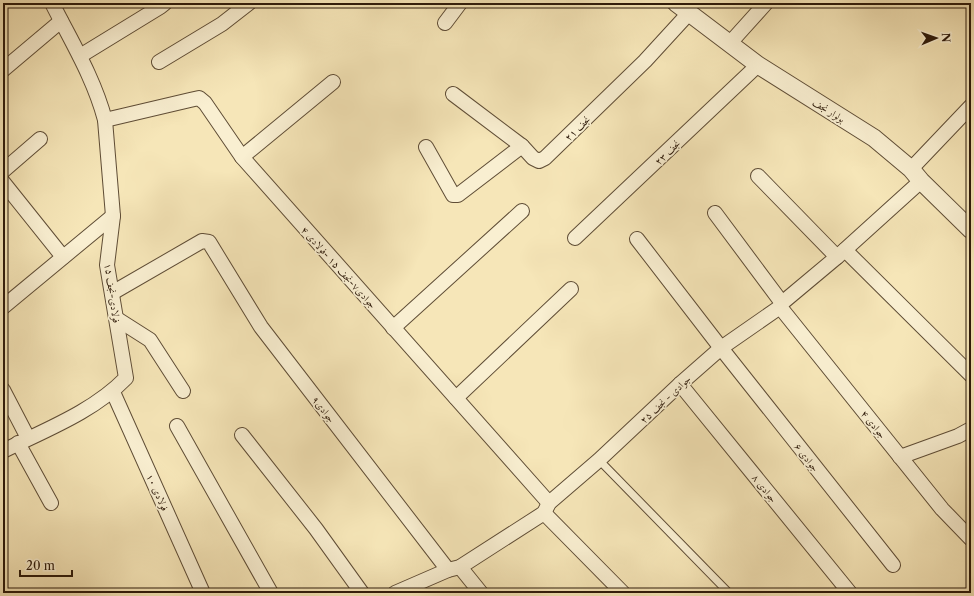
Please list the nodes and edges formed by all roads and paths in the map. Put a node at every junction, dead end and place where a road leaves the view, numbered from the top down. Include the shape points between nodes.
1 (52, 3) edge
2 (165, 3) edge
3 (249, 3) edge
4 (460, 3) edge
5 (676, 3) edge
6 (766, 3) edge
7 (689, 13) junction
8 (61, 21) junction
9 (445, 23) dead end
10 (730, 43) junction
11 (80, 56) junction
12 (159, 62) dead end
13 (758, 65) junction
14 (3, 70) edge
15 (333, 82) dead end
16 (453, 94) dead end
17 (971, 106) edge
18 (106, 120) junction
19 (40, 139) dead end
20 (522, 146) junction
21 (426, 147) dead end
22 (242, 157) junction
23 (3, 171) edge
24 (916, 175) junction
25 (758, 176) dead end
26 (3, 182) edge
27 (522, 211) dead end
28 (715, 213) dead end
29 (114, 216) junction
30 (971, 230) edge
31 (575, 238) dead end
32 (637, 239) dead end
33 (841, 253) junction
34 (63, 257) junction
35 (571, 290) dead end
36 (112, 293) junction
37 (781, 305) junction
38 (3, 307) edge
39 (116, 319) junction
40 (394, 328) junction
41 (721, 348) junction
42 (971, 375) edge
43 (680, 384) junction
44 (3, 390) edge
45 (183, 391) dead end
46 (113, 392) junction
47 (456, 398) junction
48 (177, 426) dead end
49 (971, 429) edge
50 (242, 435) dead end
51 (23, 441) junction
52 (3, 450) edge
53 (900, 457) junction
54 (599, 460) junction
55 (51, 504) dead end
56 (547, 508) junction
57 (971, 539) edge
58 (893, 565) dead end
59 (454, 568) junction
60 (404, 592) edge
61 (203, 593) edge
62 (271, 593) edge
63 (362, 593) edge
64 (481, 593) edge
65 (623, 593) edge
66 (729, 593) edge
67 (850, 593) edge

1 - 8 street, فولادی-نجف ۱۵
2 - 11 street
3 - 12 street via 222,24
4 - 9 street
5 - 7 street, بولوار نجف
6 - 10 street
7 - 10 street, بولوار نجف
7 - 20 street, نجف ۲۱ via 645,61 545,158 539,161 533,158
8 - 11 street, فولادی-نجف ۱۵
8 - 14 street
10 - 13 street, بولوار نجف
11 - 18 street, فولادی-نجف ۱۵
13 - 24 street, بولوار نجف via 874,138
13 - 31 street, نجف ۲۳
15 - 22 street
16 - 20 street, نجف ۲۱
17 - 24 street, جوادی - نجف ۲۵
18 - 22 street, جوادی۷-نجف ۱۵ -فولادی ۴ via 199,98
18 - 29 street, فولادی-نجف ۱۵
19 - 23 street
20 - 21 street via 458,195 453,195
22 - 40 street, جوادی۷-نجف ۱۵ -فولادی ۴
24 - 30 street, بولوار نجف
24 - 33 street, جوادی - نجف ۲۵
25 - 33 street
26 - 34 street
27 - 40 street
28 - 37 street, جوادی ۴
29 - 34 street
29 - 36 street, فولادی-نجف ۱۵ via 107,265
32 - 41 street, جوادی ۶
33 - 37 street, جوادی - نجف ۲۵
33 - 42 street
34 - 38 street
35 - 47 street
36 - 39 street, فولادی-نجف ۱۵
36 - 59 street, جوادی۹ via 202,241 209,242 261,327
37 - 41 street, جوادی - نجف ۲۵
37 - 53 street, جوادی ۴
39 - 45 street via 150,340
39 - 46 street, فولادی-نجف ۱۵ via 126,378
40 - 47 street, جوادی۷-نجف ۱۵ -فولادی ۴
41 - 43 street, جوادی - نجف ۲۵
41 - 58 street, جوادی ۶
43 - 54 street, جوادی - نجف ۲۵
43 - 67 street, جوادی ۸
44 - 51 street
46 - 51 street, فولادی-نجف ۱۵ via 73,417
46 - 61 street, فولادی ۱۰
47 - 56 street, جوادی۷-نجف ۱۵ -فولادی ۴
48 - 62 street
49 - 53 street
50 - 63 street via 316,529
51 - 52 street, فولادی-نجف ۱۵
51 - 55 street
53 - 57 street, جوادی ۴ via 942,509
54 - 56 street, جوادی - نجف ۲۵
54 - 66 lane
56 - 59 street, جوادی - نجف ۲۵
56 - 65 street, جوادی۷-نجف ۱۵ -فولادی ۴
59 - 60 street, جوادی - نجف ۲۵
59 - 64 street, جوادی۹

